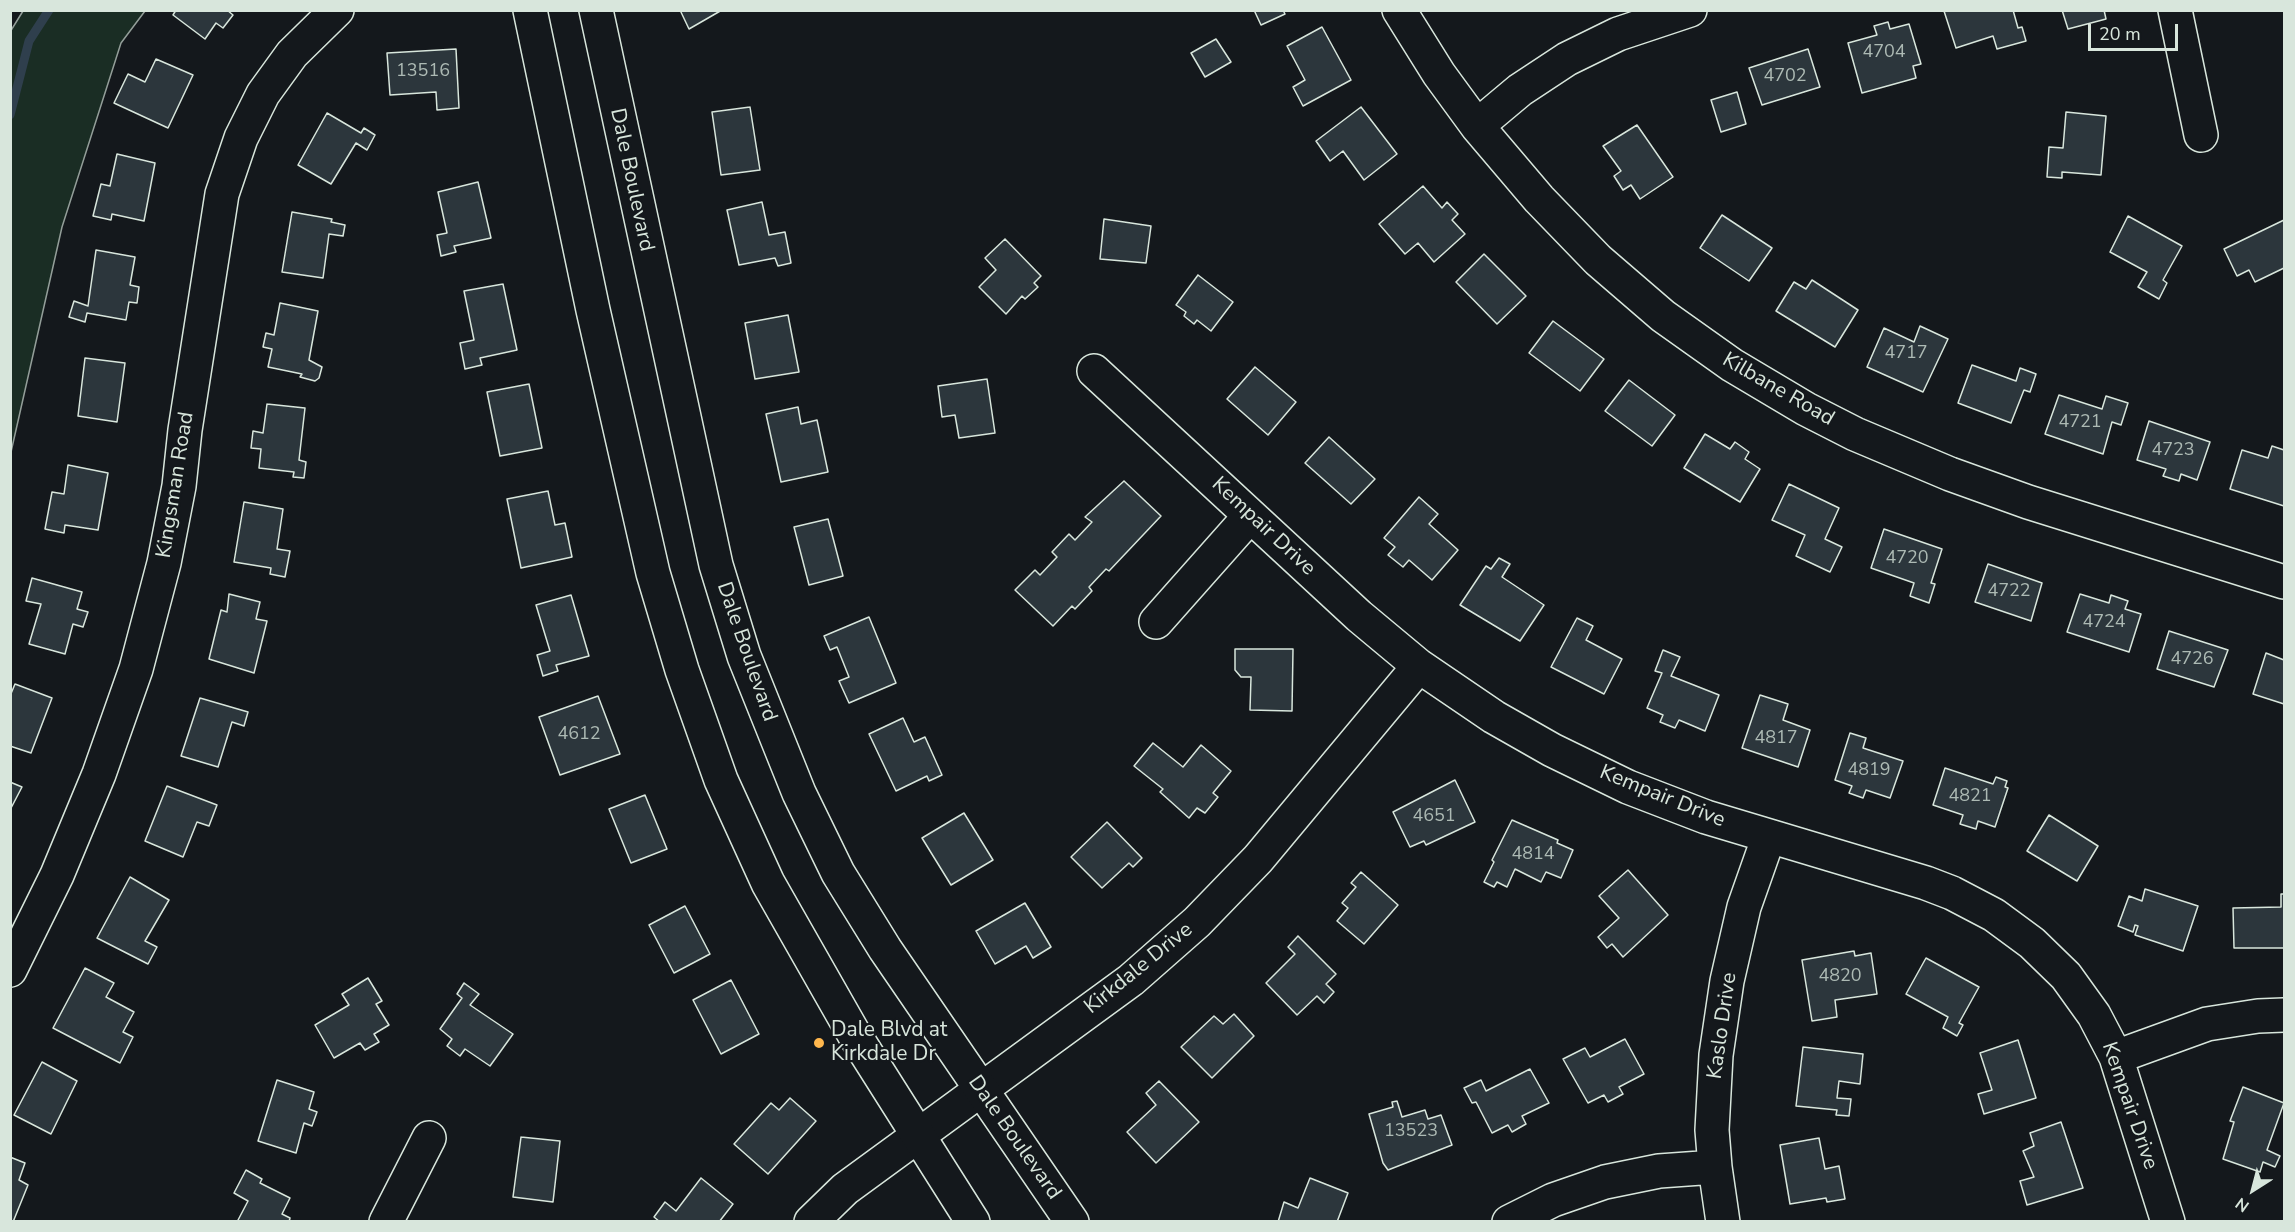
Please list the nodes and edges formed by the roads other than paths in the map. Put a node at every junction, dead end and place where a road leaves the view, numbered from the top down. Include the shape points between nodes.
1 (337, 10) edge
2 (530, 10) edge
3 (596, 10) edge
4 (1399, 10) edge
5 (1690, 10) edge
6 (2175, 10) edge
7 (1477, 126) junction
8 (2201, 135) dead end
9 (1094, 371) dead end
10 (1250, 516) junction
11 (2284, 582) edge
12 (1156, 621) dead end
13 (1419, 666) junction
14 (1769, 836) junction
15 (10, 969) edge
16 (2284, 1015) edge
17 (2116, 1057) junction
18 (980, 1090) junction
19 (917, 1136) junction
20 (429, 1138) dead end
21 (1714, 1167) junction
22 (386, 1221) edge
23 (811, 1221) edge
24 (973, 1221) edge
25 (1072, 1221) edge
26 (1509, 1221) edge
27 (1723, 1221) edge
28 (2168, 1221) edge

1 - 15 street, Kingsman Road via 292,54 263,94 241,138 222,194 165,563 136,669 57,875
2 - 19 street via 650,561 682,670 721,780 768,883
3 - 18 street, Dale Boulevard via 716,565 744,656 799,793 838,873
4 - 7 street, Kilbane Road
5 - 7 street via 1618,34 1568,59 1520,90
6 - 8 street
7 - 11 street, Kilbane Road via 1539,199 1606,267 1663,316 1732,366 1806,409 1855,434 2028,502
9 - 10 street, Kempair Drive
10 - 12 street
10 - 13 street, Kempair Drive
13 - 14 street, Kempair Drive via 1494,717 1628,787
13 - 18 street, Kirkdale Drive via 1258,859 1197,922 1131,980
14 - 17 street, Kempair Drive via 1926,883 1994,915 2032,943 2066,976 2094,1015
14 - 21 street, Kaslo Drive via 1744,908 1727,981 1716,1055
16 - 17 street via 2208,1024
17 - 28 street, Kempair Drive
18 - 19 street, Kirkdale Drive
18 - 25 street, Dale Boulevard
19 - 23 street, Kirkdale Drive via 845,1189
19 - 24 street
20 - 22 street
21 - 26 street via 1659,1171 1605,1182
21 - 27 street, Kaslo Drive

